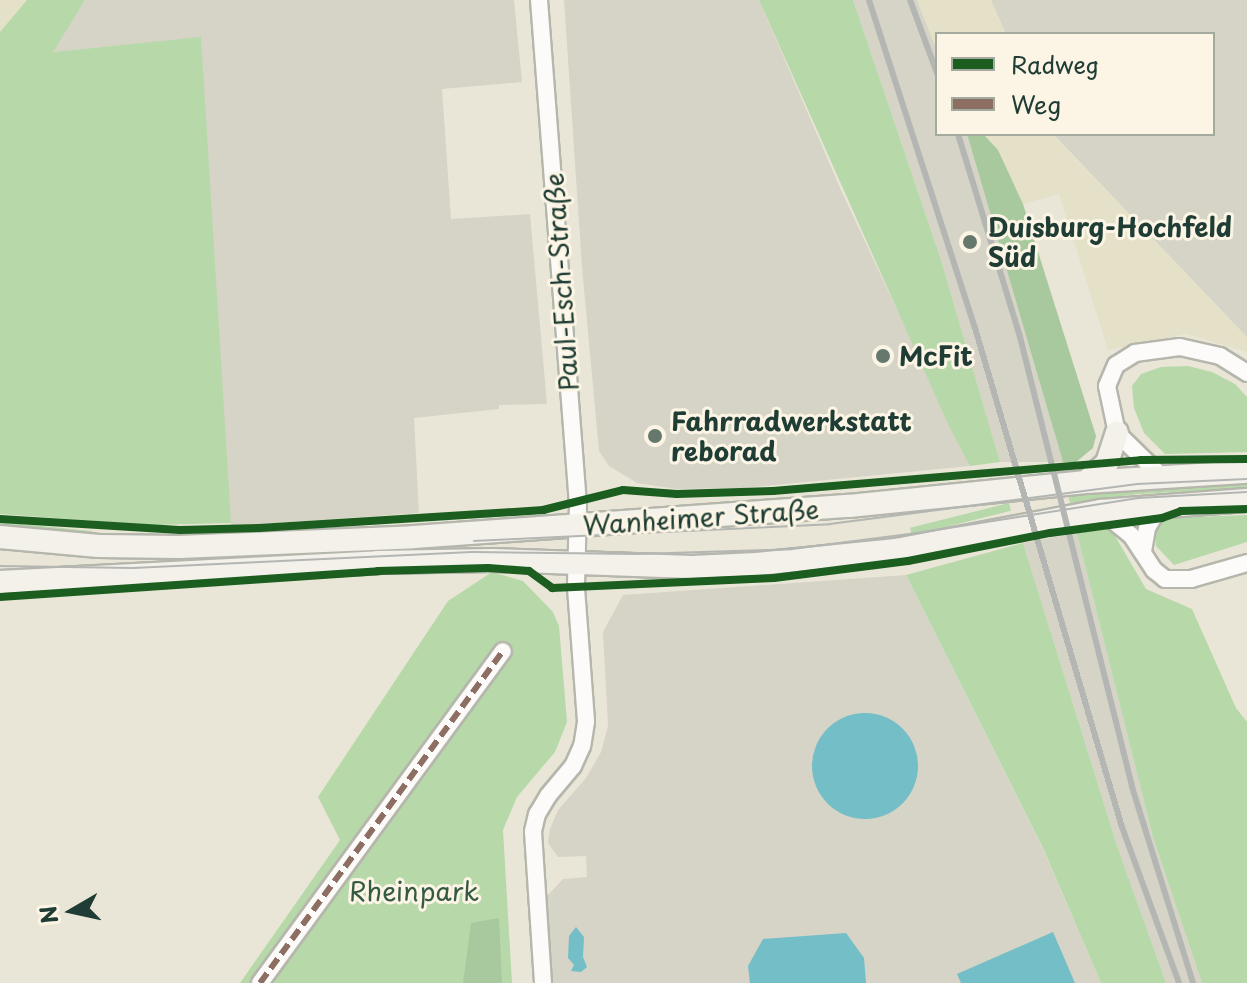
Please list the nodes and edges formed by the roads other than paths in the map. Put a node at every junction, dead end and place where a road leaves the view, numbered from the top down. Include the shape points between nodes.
1 (539, 0) edge
2 (1247, 373) edge
3 (1117, 433) junction
4 (1247, 472) edge
5 (1162, 477) junction
6 (1086, 482) junction
7 (1247, 500) edge
8 (1161, 505) junction
9 (1101, 511) junction
10 (577, 525) junction
11 (0, 537) edge
12 (1143, 551) junction
13 (1247, 563) edge
14 (575, 564) junction
15 (0, 582) edge
16 (503, 651) dead end
17 (260, 983) edge
18 (543, 983) edge

1 - 10 street, Paul-Esch-Straße
2 - 3 street via 1220,356 1180,347 1155,348 1123,359 1107,386
3 - 5 street
3 - 6 street via 1107,463
4 - 5 street, Wanheimer Straße
5 - 6 street, Wanheimer Straße
6 - 10 street, Wanheimer Straße
7 - 8 street, Wanheimer Straße
8 - 9 street, Wanheimer Straße
8 - 12 street via 1147,528
9 - 12 street
9 - 14 street, Wanheimer Straße via 821,559 692,567
10 - 11 street, Wanheimer Straße via 179,547
10 - 14 street, Paul-Esch-Straße
12 - 13 street via 1154,570 1170,580
14 - 15 street, Wanheimer Straße via 363,563
14 - 18 street, Paul-Esch-Straße via 586,722 577,756 542,805 533,832
16 - 17 street

